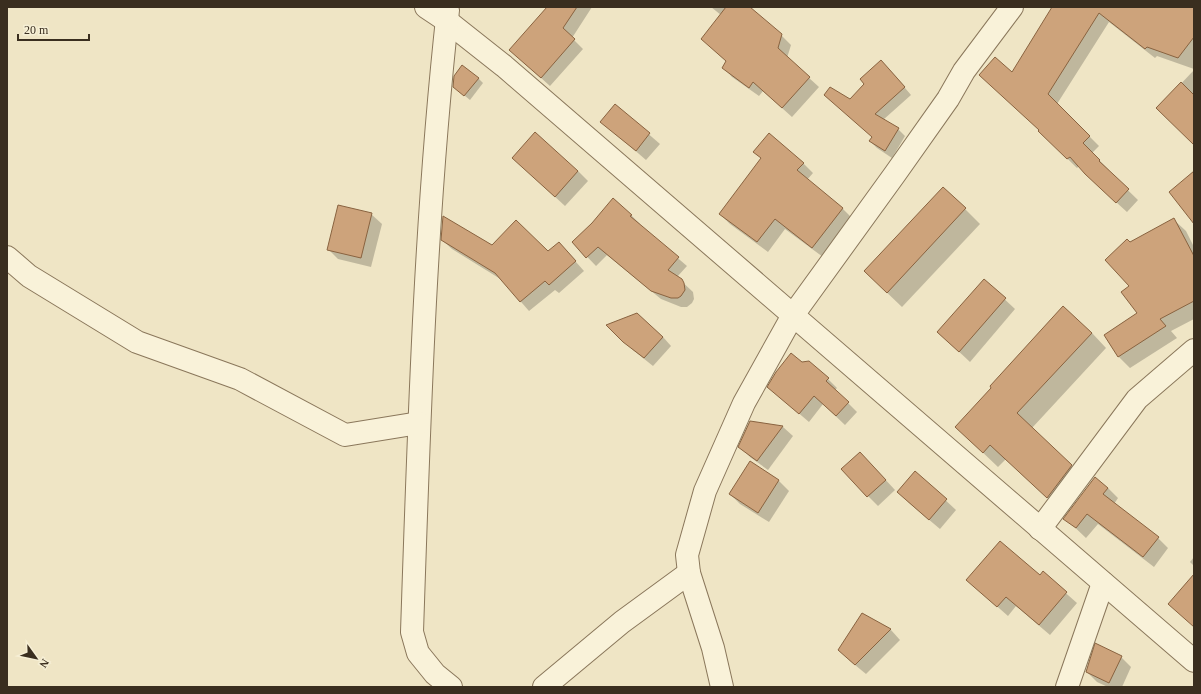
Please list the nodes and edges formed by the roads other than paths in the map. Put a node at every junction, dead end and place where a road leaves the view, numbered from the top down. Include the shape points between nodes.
1 (426, 7) edge
2 (1012, 7) edge
3 (448, 14) edge
4 (7, 257) edge
5 (793, 315) junction
6 (1194, 350) edge
7 (419, 423) junction
8 (1040, 529) junction
9 (689, 573) junction
10 (1103, 583) junction
11 (1194, 661) edge
12 (451, 687) edge
13 (544, 687) edge
14 (722, 687) edge
15 (1066, 687) edge

1 - 3 street
2 - 5 street via 964,71 948,99 900,168
3 - 5 street via 504,66
3 - 7 street via 431,194
4 - 7 street via 29,276 137,342 240,380 345,435
5 - 8 street
5 - 9 street via 744,403 705,491 687,555
6 - 8 street via 1137,399
7 - 12 street via 412,632 418,653 435,674
8 - 10 street
9 - 13 street via 622,622
9 - 14 street via 713,648
10 - 11 street
10 - 15 street

